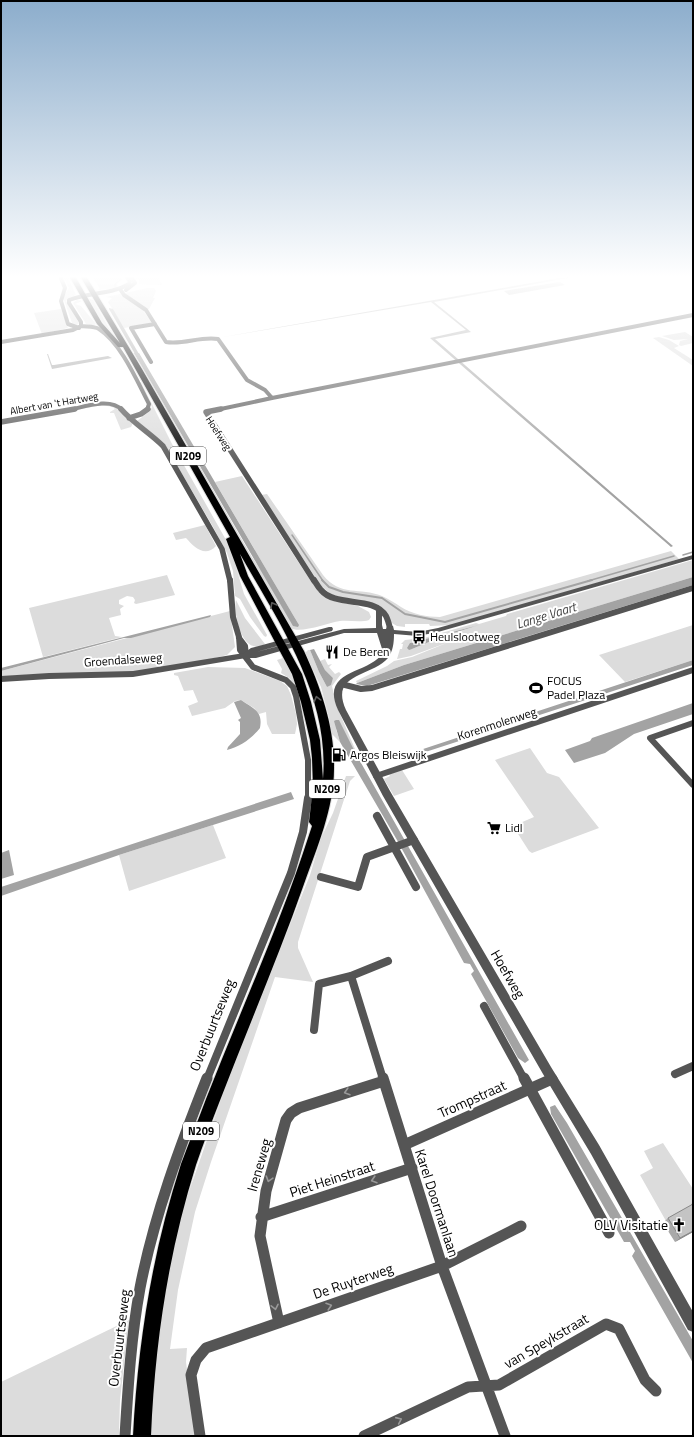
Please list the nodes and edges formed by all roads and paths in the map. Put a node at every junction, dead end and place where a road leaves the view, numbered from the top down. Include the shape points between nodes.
1 (113, 343) edge
2 (118, 343) edge
3 (124, 343) edge
4 (140, 343) edge
5 (221, 343) edge
6 (549, 343) edge
7 (151, 362) dead end
8 (272, 398) junction
9 (129, 418) junction
10 (1, 422) edge
11 (693, 558) edge
12 (693, 588) edge
13 (379, 610) junction
14 (380, 629) junction
15 (390, 630) junction
16 (294, 642) junction
17 (282, 645) junction
18 (387, 653) junction
19 (246, 655) junction
20 (693, 670) edge
21 (1, 679) edge
22 (341, 684) junction
23 (693, 723) edge
24 (376, 776) junction
25 (693, 785) edge
26 (377, 816) dead end
27 (313, 840) junction
28 (411, 841) junction
29 (396, 846) junction
30 (321, 877) dead end
31 (416, 886) dead end
32 (388, 961) dead end
33 (351, 976) junction
34 (484, 1006) dead end
35 (314, 1030) dead end
36 (693, 1066) edge
37 (675, 1074) dead end
38 (552, 1079) junction
39 (384, 1081) junction
40 (529, 1090) junction
41 (404, 1145) junction
42 (412, 1168) junction
43 (261, 1217) junction
44 (521, 1226) dead end
45 (609, 1233) dead end
46 (442, 1266) junction
47 (278, 1323) junction
48 (693, 1325) edge
49 (486, 1386) junction
50 (656, 1391) dead end
51 (126, 1436) edge
52 (142, 1436) edge
53 (200, 1436) edge
54 (364, 1436) edge
55 (505, 1436) edge

1 - 9 street via 149,404 148,409 141,414
2 - 17 main road, N209 via 125,351 228,535 244,576
16 -> 3 main road, N209
4 - 7 street
5 - 8 street via 247,380 265,390
6 - 8 street
8 - 13 street, Hoefweg via 206,412 321,591 338,600
9 - 10 street, Albert van 't Hartweg via 116,405 104,403
9 - 19 street via 163,446 222,549 230,574 240,651
11 - 15 street via 448,628 418,634
12 - 22 street via 372,688 362,689
13 - 14 street
13 - 15 street via 386,615
14 - 15 street
14 - 16 street via 344,631
14 - 18 street
15 - 18 street via 392,646
16 - 17 street, Groendalseweg
27 -> 16 main road, N209 via 325,806 329,751 311,677
17 - 19 street, Groendalseweg via 256,656
17 - 27 main road, N209 via 297,674 315,740 318,787
18 - 22 street via 382,660 350,676
19 - 21 street, Groendalseweg via 133,674
19 - 51 street, Overbuurtseweg via 254,668 284,678 291,684 297,698 310,762 310,792 306,819 291,873 174,1163 156,1223 140,1288 131,1349
20 - 24 street, Korenmolenweg
22 - 24 street, Hoefweg via 338,691 339,704
23 - 25 street via 650,738
24 - 28 street, Hoefweg
26 - 29 street
27 - 52 main road, N209 via 303,873 186,1172 167,1238 147,1352
28 - 29 street
28 - 38 street, Hoefweg
29 - 30 street via 368,857 358,887
29 - 31 street
32 - 33 street
33 - 35 street via 319,984
33 - 39 street, Karel Doormanlaan
34 - 40 street
36 - 37 street
38 - 40 street, Trompstraat
38 - 48 street, Hoefweg via 604,1165
39 - 41 street, Karel Doormanlaan
39 -> 43 street, Ireneweg via 299,1108 291,1113 286,1120
40 - 41 street, Trompstraat
40 - 45 street
41 - 42 street, Karel Doormanlaan
42 -> 43 street, Piet Heinstraat
42 - 46 street, Karel Doormanlaan
43 -> 47 street, Ireneweg via 260,1236
44 - 46 street, De Ruyterweg
47 -> 46 street, De Ruyterweg
46 - 49 street, Karel Doormanlaan
47 - 53 street, De Ruyterweg via 206,1348 196,1360 190,1375
49 - 50 street, van Speykstraat via 499,1385 606,1324 619,1329 646,1380
54 -> 49 street via 468,1387
49 - 55 street, Karel Doormanlaan

